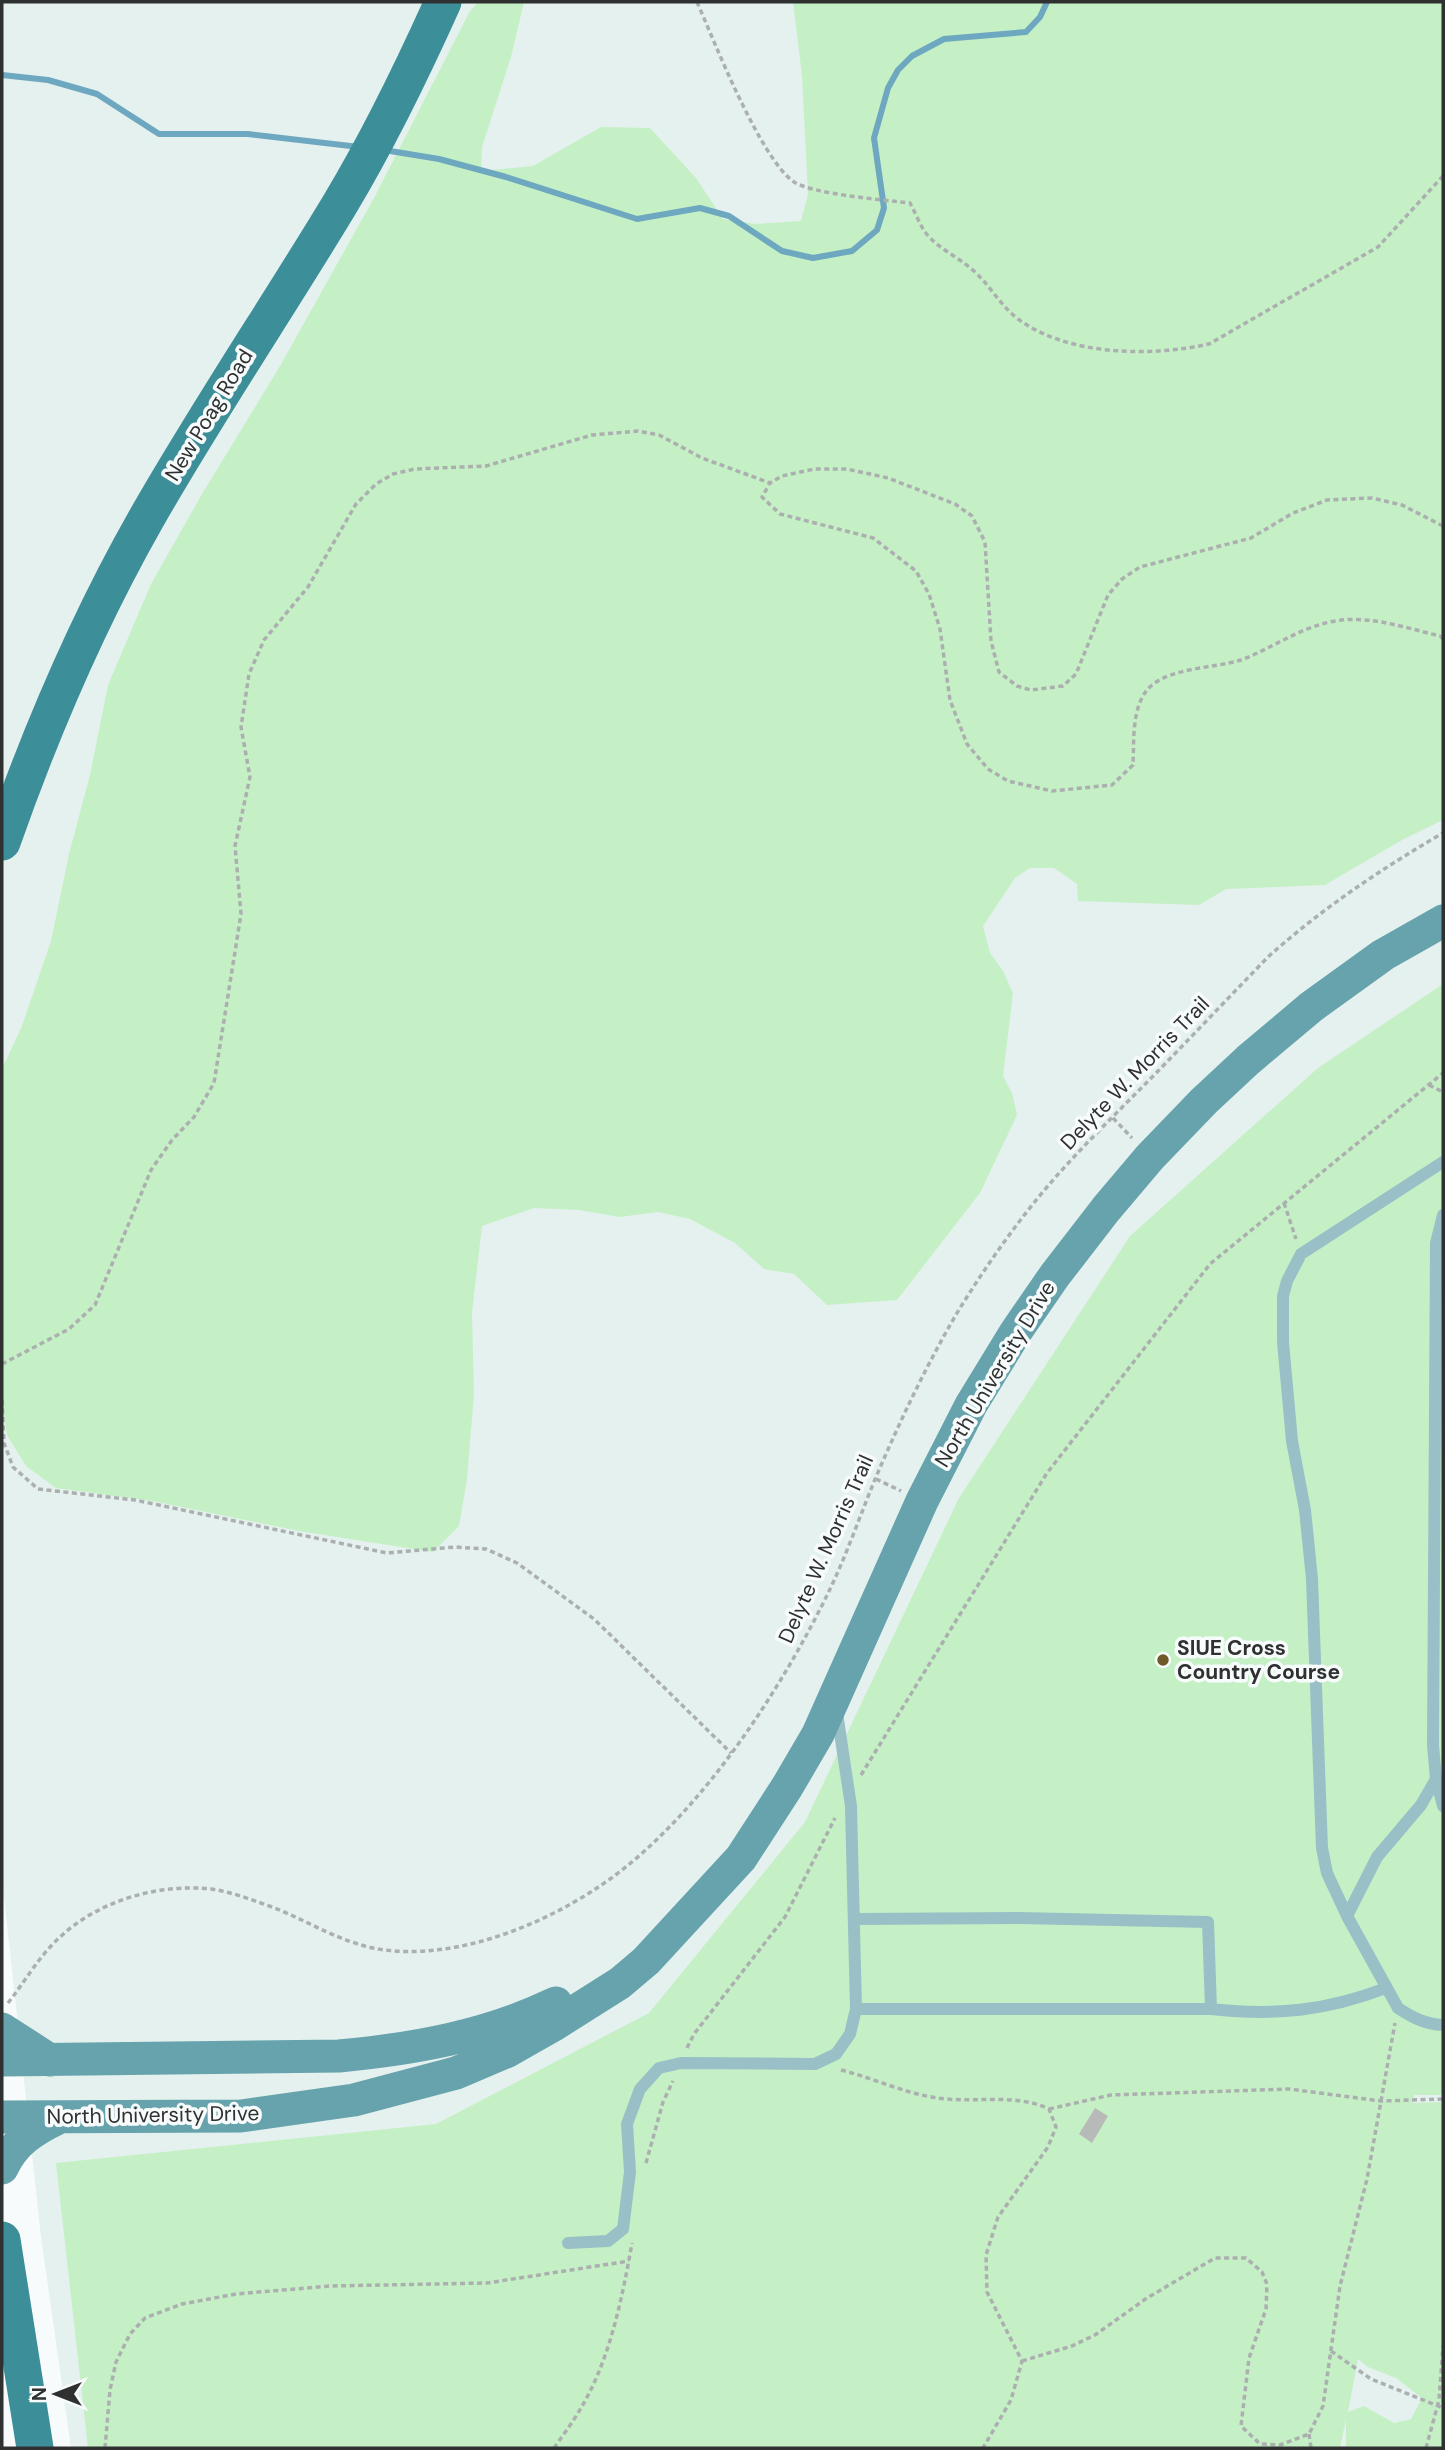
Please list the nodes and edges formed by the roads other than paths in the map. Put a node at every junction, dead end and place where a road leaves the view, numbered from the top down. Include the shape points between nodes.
1 (443, 2) edge
2 (2, 842) edge
3 (1443, 921) edge
4 (1443, 1162) edge
5 (1443, 1215) edge
6 (835, 1699) junction
7 (1436, 1779) junction
8 (1443, 1806) edge
9 (1347, 1916) junction
10 (854, 1919) junction
11 (674, 1930) junction
12 (1386, 1988) junction
13 (856, 2009) junction
14 (1211, 2009) junction
15 (1443, 2025) edge
16 (2, 2029) edge
17 (2, 2060) edge
18 (50, 2060) junction
19 (2, 2117) edge
20 (58, 2118) junction
21 (2, 2168) edge
22 (2, 2240) edge
23 (568, 2243) dead end
24 (35, 2448) edge

1 - 2 main road, New Poag Road via 341,202 198,430 96,615 52,711
3 - 6 main road, North University Drive via 1383,955 1248,1060 1150,1157 1106,1209 1035,1304 971,1405 922,1501
4 - 9 lane via 1301,1254 1283,1296 1292,1441 1312,1579 1322,1848 1327,1873
5 - 7 lane via 1436,1243 1434,1308
6 - 10 lane via 850,1794
6 - 11 main road, North University Drive via 741,1858
7 - 8 lane
7 - 9 lane via 1421,1805 1377,1857
9 - 12 lane
10 - 13 lane
10 - 14 lane via 1209,1922
11 - 18 main road, North University Drive via 576,1993 535,2013 449,2041 338,2056
11 - 20 main road, North University Drive via 646,1961 595,2001 508,2050 446,2076 354,2100 241,2116
12 - 14 lane via 1287,2013
12 - 15 lane via 1398,2008 1412,2018
13 - 14 lane
13 - 23 lane via 850,2034 836,2054 815,2064 681,2063 659,2068 640,2089 626,2124 630,2172 623,2229 608,2241
16 - 18 main road
17 - 18 main road, North University Drive
19 - 20 main road, North University Drive
20 - 21 main road via 20,2140
22 - 24 main road

